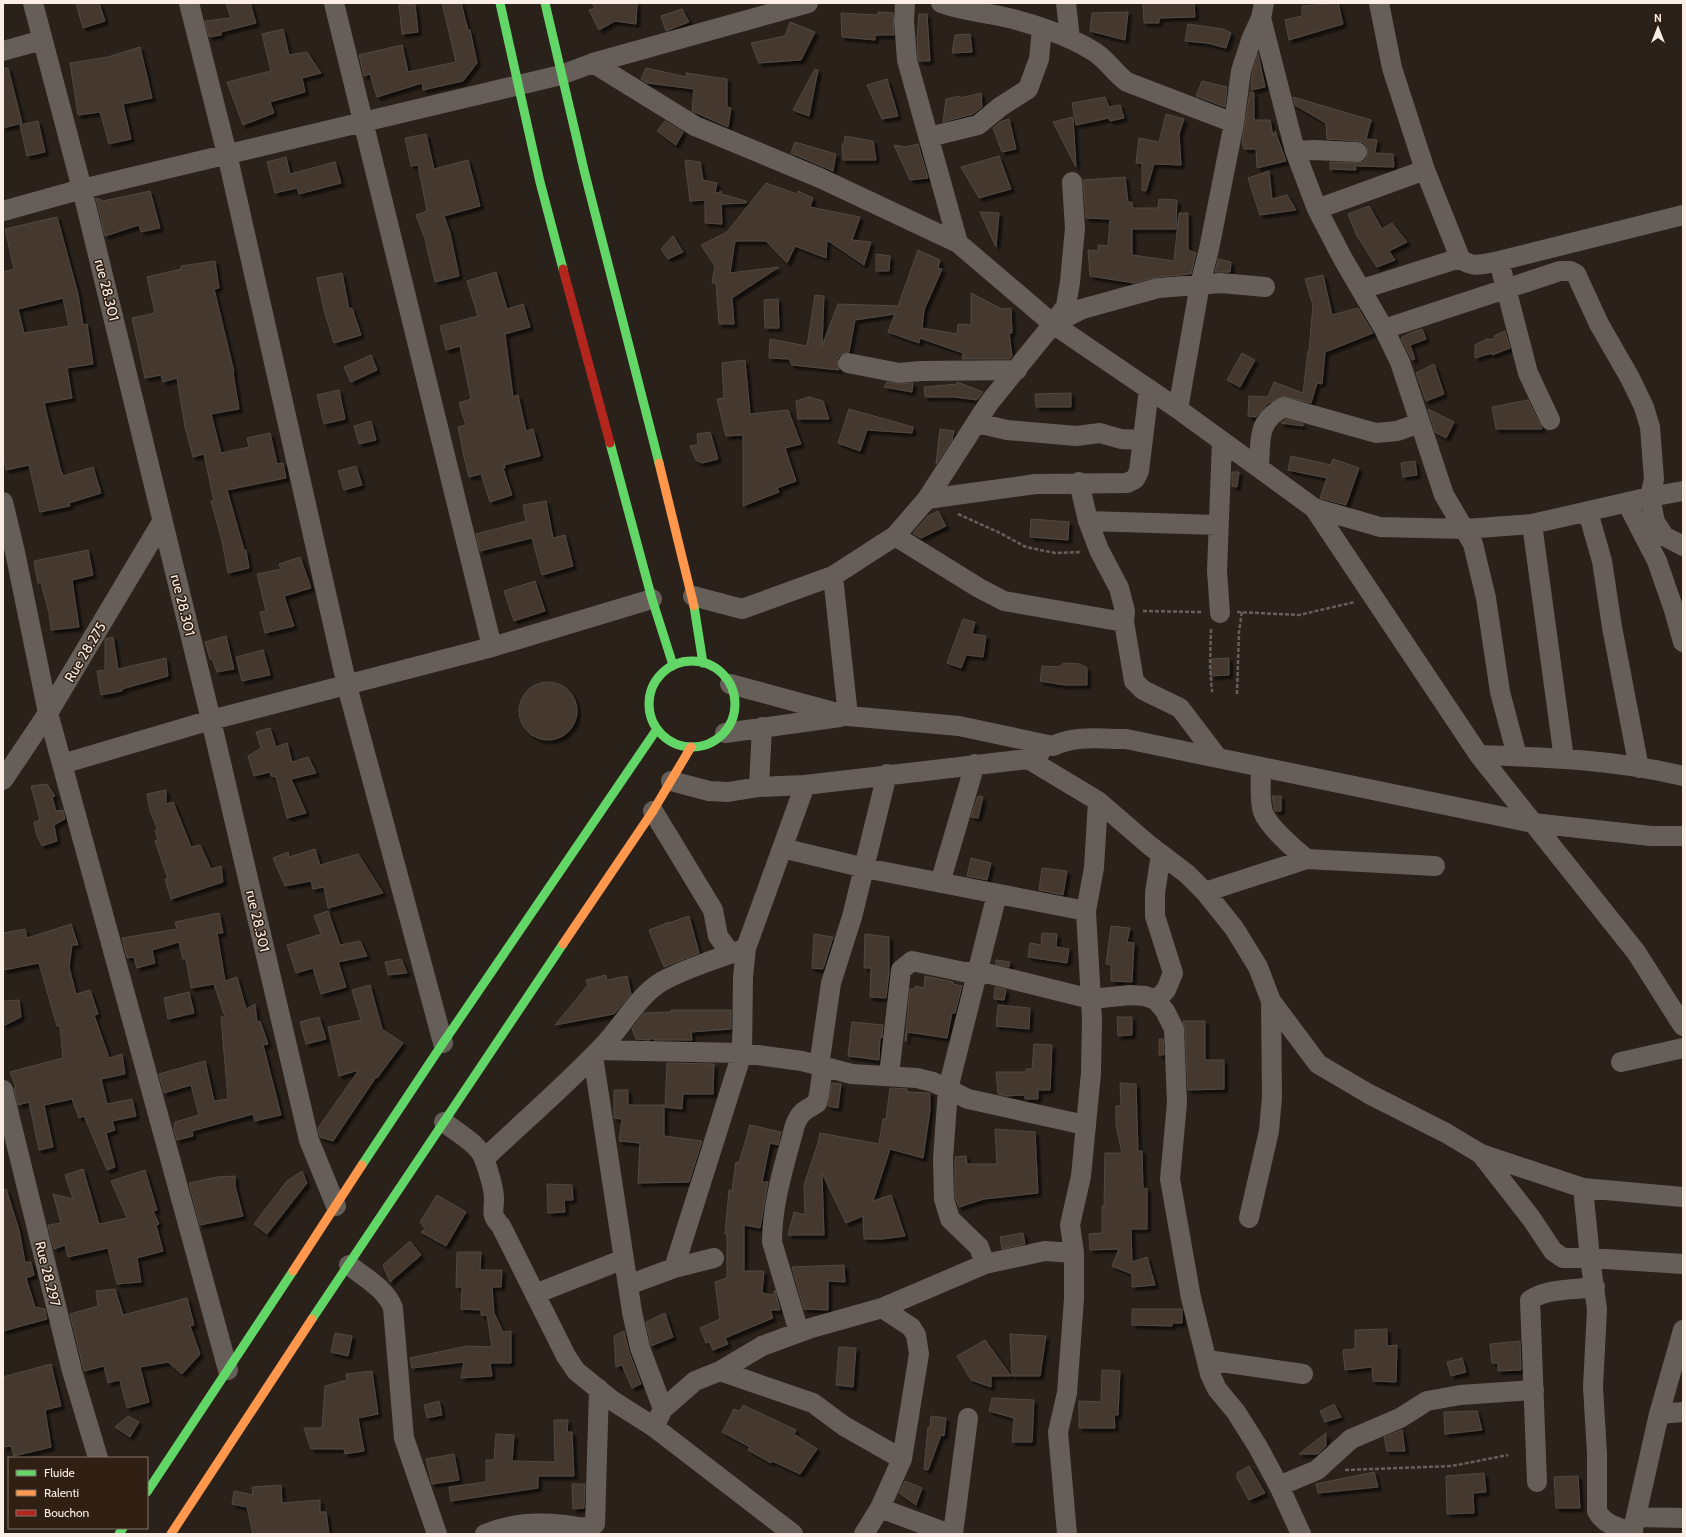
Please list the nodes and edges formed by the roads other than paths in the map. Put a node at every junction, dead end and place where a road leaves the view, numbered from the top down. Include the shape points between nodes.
1 (34, 3) edge
2 (189, 3) edge
3 (334, 3) edge
4 (500, 3) edge
5 (545, 3) edge
6 (808, 3) edge
7 (905, 3) edge
8 (941, 3) edge
9 (1066, 3) edge
10 (1379, 3) edge
11 (1262, 11) edge
12 (1042, 29) junction
13 (1070, 38) junction
14 (42, 40) junction
15 (3, 51) edge
16 (593, 63) junction
17 (561, 75) junction
18 (518, 86) junction
19 (364, 123) junction
20 (1234, 123) junction
21 (929, 137) junction
22 (1295, 151) junction
23 (1357, 152) dead end
24 (227, 154) junction
25 (1425, 170) junction
26 (1072, 182) dead end
27 (82, 189) junction
28 (1317, 209) junction
29 (3, 211) edge
30 (1683, 215) edge
31 (958, 243) junction
32 (1460, 258) junction
33 (1499, 261) junction
34 (1200, 284) junction
35 (1265, 287) dead end
36 (1362, 289) junction
37 (1506, 290) junction
38 (1053, 324) junction
39 (1384, 329) junction
40 (848, 364) dead end
41 (1017, 370) junction
42 (1149, 389) junction
43 (1178, 409) junction
44 (1550, 420) dead end
45 (977, 423) junction
46 (1420, 423) junction
47 (1143, 440) junction
48 (1222, 441) junction
49 (1259, 468) junction
50 (1080, 482) junction
51 (1683, 491) edge
52 (1650, 497) junction
53 (926, 499) junction
54 (3, 502) edge
55 (1627, 503) junction
56 (1314, 508) junction
57 (1588, 512) junction
58 (1088, 521) junction
59 (162, 522) junction
60 (1532, 524) junction
61 (1218, 525) junction
62 (1465, 529) junction
63 (895, 536) junction
64 (1683, 546) edge
65 (833, 576) junction
66 (694, 596) junction
67 (652, 599) junction
68 (1216, 612) road end
69 (1124, 616) junction
70 (1683, 642) edge
71 (492, 647) junction
72 (703, 662) junction
73 (673, 665) junction
74 (730, 684) junction
75 (347, 686) junction
76 (48, 713) junction
77 (848, 716) junction
78 (211, 720) junction
79 (762, 727) junction
80 (657, 729) junction
81 (725, 732) junction
82 (1053, 746) junction
83 (691, 747) junction
84 (1479, 755) junction
85 (1517, 756) junction
86 (1218, 758) junction
87 (1028, 759) junction
88 (1564, 759) junction
89 (62, 764) junction
90 (975, 764) junction
91 (1261, 768) junction
92 (1639, 768) junction
93 (887, 774) junction
94 (1683, 776) edge
95 (3, 780) edge
96 (670, 781) junction
97 (805, 785) junction
98 (759, 787) junction
99 (1098, 801) junction
100 (653, 811) junction
101 (1533, 823) junction
102 (1683, 836) edge
103 (782, 848) junction
104 (1161, 854) junction
105 (1307, 859) junction
106 (1435, 866) dead end
107 (865, 868) junction
108 (940, 883) junction
109 (1206, 892) junction
110 (997, 894) junction
111 (1086, 911) junction
112 (738, 951) junction
113 (978, 971) junction
114 (1091, 999) junction
115 (1156, 1000) junction
116 (1271, 1001) junction
117 (1683, 1026) edge
118 (443, 1043) junction
119 (1683, 1048) edge
120 (596, 1053) junction
121 (742, 1053) junction
122 (1621, 1062) dead end
123 (821, 1066) junction
124 (889, 1075) junction
125 (948, 1089) junction
126 (3, 1090) edge
127 (444, 1122) junction
128 (1085, 1125) junction
129 (1481, 1154) junction
130 (484, 1159) junction
131 (1583, 1188) junction
132 (1683, 1197) edge
133 (336, 1206) junction
134 (1249, 1218) dead end
135 (1074, 1253) junction
136 (714, 1258) dead end
137 (1590, 1258) junction
138 (624, 1259) junction
139 (985, 1264) junction
140 (1683, 1264) edge
141 (348, 1265) junction
142 (674, 1268) junction
143 (628, 1284) junction
144 (1595, 1287) junction
145 (535, 1294) junction
146 (882, 1308) junction
147 (1683, 1331) edge
148 (799, 1332) junction
149 (1207, 1360) junction
150 (228, 1370) junction
151 (720, 1371) junction
152 (1303, 1374) dead end
153 (599, 1388) junction
154 (1534, 1390) junction
155 (663, 1409) junction
156 (1683, 1412) edge
157 (1659, 1414) junction
158 (968, 1418) dead end
159 (654, 1427) junction
160 (98, 1457) edge
161 (902, 1458) junction
162 (1537, 1482) dead end
163 (1279, 1486) junction
164 (148, 1490) edge
165 (880, 1508) junction
166 (1683, 1518) edge
167 (1634, 1528) edge
168 (171, 1534) edge
169 (438, 1534) edge
170 (485, 1534) edge
171 (793, 1534) edge
172 (864, 1534) edge
173 (950, 1534) edge
174 (953, 1534) edge
175 (1067, 1534) edge
176 (1301, 1534) edge

1 - 14 street, rue 28.301
2 - 24 street
3 - 19 street
4 - 18 main road
5 - 17 main road
6 - 16 street
7 - 21 street via 907,60
8 - 12 street via 954,8 1004,17
9 - 13 street
10 - 25 street via 1392,68
11 - 20 street via 1241,71
11 - 22 street
12 - 13 street
12 - 21 street via 1039,59 1028,89 978,125
13 - 20 street via 1105,59 1115,73 1127,82
14 - 15 street
14 - 27 street, rue 28.301
16 - 17 street
16 - 31 street via 695,126 820,178
17 - 18 street
17 - 66 main road
18 - 19 street
18 - 67 main road via 542,190
19 - 24 street
19 - 71 street
20 - 34 street
21 - 31 street
22 - 23 street
22 - 28 street
24 - 27 street
24 - 75 street
25 - 28 street
25 - 32 street
26 - 38 street via 1076,228 1070,282 1066,306
27 - 29 street
27 - 59 street, rue 28.301
28 - 36 street via 1342,259
30 - 33 street
31 - 38 street
32 - 33 street via 1466,264 1476,266
32 - 36 street
33 - 37 street
34 - 35 street
34 - 38 street via 1158,288 1120,298 1082,309
34 - 43 street
36 - 39 street
37 - 39 street
37 - 44 street via 1528,373
37 - 52 street via 1560,271 1576,274 1599,324 1644,407 1652,438 1654,479
38 - 41 street
38 - 42 street
39 - 46 street via 1400,362
40 - 41 street via 899,373
41 - 45 street via 989,403
42 - 43 street
42 - 47 street
43 - 48 street
45 - 47 street via 1007,430 1076,436 1100,434 1121,439
45 - 53 street
46 - 49 street via 1397,432 1376,433 1284,407 1276,411 1262,427
46 - 62 street via 1444,495
47 - 50 street via 1139,471 1135,479 1127,483
48 - 49 street
48 - 61 street
49 - 56 street
50 - 53 street via 1036,484
50 - 58 street
51 - 52 street
52 - 55 street
52 - 64 street via 1655,522 1664,536
53 - 63 street
54 - 76 street
55 - 57 street
55 - 70 street via 1657,561
56 - 62 street via 1380,527
56 - 84 street
57 - 60 street
57 - 92 street via 1602,561
58 - 61 street
58 - 69 street via 1099,550 1119,588
59 - 76 street, Rue 28.275
59 - 78 street, rue 28.301
60 - 62 street
60 - 88 street
61 - 68 street
62 - 85 street via 1478,562 1500,692
63 - 65 street
63 - 69 street via 1004,601
65 - 66 street via 742,609
65 - 77 street
66 - 72 main road
67 - 71 street
67 - 73 main road
69 - 86 street via 1129,657 1137,686 1180,708
71 - 75 street
72 - 73 main road via 688,661
72 - 74 main road via 719,670
73 - 80 main road via 658,677 650,694 650,712
74 - 77 street
74 - 81 main road via 735,700 733,718
75 - 78 street
75 - 118 street
76 - 89 street
76 - 95 street, Rue 28.275
77 - 79 street
77 - 82 street via 959,726
78 - 89 street
78 - 133 street, rue 28.301 via 310,1140
79 - 81 street
79 - 98 street
80 - 83 main road via 670,741
80 - 118 main road
81 - 83 main road via 714,742
82 - 86 street via 1083,738 1126,739
82 - 87 street
83 - 96 main road
84 - 85 street
84 - 101 street
85 - 88 street
86 - 91 street
87 - 90 street
87 - 99 street
88 - 92 street
89 - 150 street
90 - 93 street
90 - 108 street
91 - 101 street
91 - 105 street via 1262,811 1268,822
92 - 94 street
93 - 97 street
93 - 107 street
96 - 98 street via 709,791 728,792
96 - 100 main road
97 - 98 street
97 - 103 street
99 - 104 street
99 - 111 street via 1094,868
100 - 112 street via 713,910 718,936
100 - 127 main road
101 - 102 street via 1651,836
101 - 117 street via 1636,952
103 - 107 street
103 - 112 street
104 - 109 street
104 - 115 street via 1154,893 1155,916 1174,973 1166,990
105 - 106 street
105 - 109 street
107 - 108 street
107 - 123 street via 831,983
108 - 110 street
109 - 116 street via 1234,928 1258,967
110 - 111 street
110 - 113 street
111 - 114 street
112 - 120 street via 661,983 638,1003 619,1029
112 - 121 street via 743,976
113 - 114 street
113 - 124 street via 964,972 912,961 901,970
113 - 125 street
114 - 115 street via 1130,995
114 - 128 street via 1093,1050
115 - 149 street via 1174,1029 1177,1103 1170,1179 1191,1298
116 - 129 street via 1318,1064
116 - 134 street via 1272,1097 1269,1131
118 - 133 main road
119 - 122 street
120 - 121 street
120 - 130 street
120 - 138 street
121 - 123 street
121 - 142 street
123 - 124 street via 852,1074
123 - 148 street via 820,1095 817,1103 806,1108 798,1116 795,1125 772,1228 772,1242
124 - 125 street via 917,1078
125 - 128 street via 968,1099
125 - 139 street via 943,1159 944,1199 950,1218 979,1247
126 - 160 street, Rue 28.297 via 72,1371
127 - 130 street via 478,1149
127 - 141 main road
128 - 135 street via 1081,1176 1070,1225
129 - 131 street
129 - 137 street via 1531,1218 1553,1251 1563,1258
130 - 145 street via 494,1198 494,1218 502,1226
131 - 132 street
131 - 137 street
133 - 150 main road
135 - 139 street via 1046,1251
135 - 175 street via 1070,1372 1058,1432
136 - 142 street
137 - 140 street
137 - 144 street
138 - 143 street
138 - 145 street
139 - 146 street
141 - 168 main road
141 - 169 street via 390,1299 393,1308 404,1438
142 - 143 street
143 - 155 street via 640,1348
144 - 154 street via 1552,1292 1530,1300
144 - 167 street via 1597,1309 1593,1387 1597,1511 1610,1525
145 - 153 street via 576,1371
146 - 148 street
146 - 161 street via 911,1327 919,1344
147 - 157 street
148 - 151 street via 762,1346
149 - 152 street
149 - 163 street via 1217,1389 1236,1412
150 - 164 main road
151 - 155 street via 695,1381
151 - 161 street via 813,1403 844,1426
153 - 159 street via 631,1414
153 - 170 street via 595,1524 587,1527 550,1523 518,1524
154 - 162 street
154 - 163 street via 1460,1395 1427,1401 1400,1418 1351,1439 1317,1470
155 - 159 street
156 - 157 street
157 - 167 street
158 - 174 street
159 - 171 street
161 - 165 street
163 - 176 street
165 - 172 street
165 - 173 street
166 - 167 street

